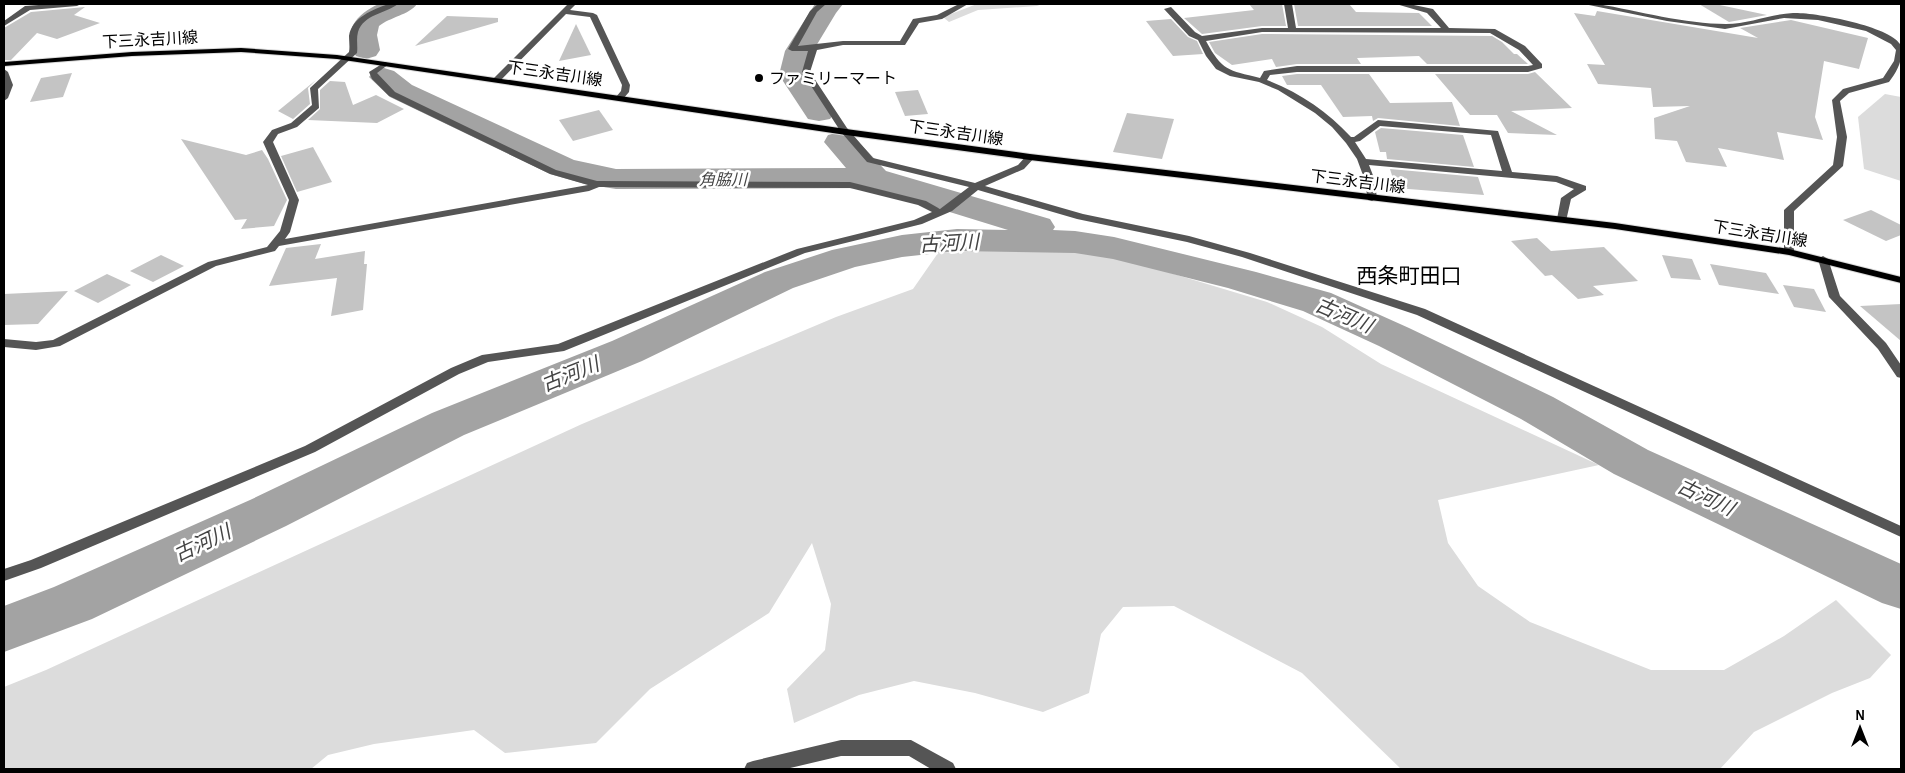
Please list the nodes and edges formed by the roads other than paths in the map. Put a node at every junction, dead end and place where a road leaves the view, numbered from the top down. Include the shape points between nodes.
1 (77, 4) edge
2 (394, 4) edge
3 (572, 4) edge
4 (822, 4) edge
5 (964, 4) edge
6 (1288, 4) edge
7 (1400, 4) edge
8 (1588, 4) edge
9 (1168, 9) dead end
10 (564, 12) junction
11 (4, 24) edge
12 (1292, 30) junction
13 (1446, 30) junction
14 (1201, 39) junction
15 (811, 48) junction
16 (347, 58) junction
17 (14, 63) junction
18 (4, 64) edge
19 (385, 64) junction
20 (4, 72) edge
21 (496, 80) junction
22 (1262, 81) junction
23 (620, 97) junction
24 (4, 98) edge
25 (846, 132) junction
26 (1348, 140) junction
27 (1030, 157) junction
28 (1364, 162) junction
29 (1508, 176) junction
30 (597, 184) junction
31 (974, 188) junction
32 (1372, 198) junction
33 (944, 211) junction
34 (1562, 220) junction
35 (278, 243) junction
36 (1789, 252) junction
37 (1823, 260) junction
38 (1901, 280) edge
39 (4, 343) edge
40 (1901, 374) edge
41 (1901, 532) edge
42 (4, 575) edge
43 (752, 769) edge
44 (947, 769) edge

1 - 11 street via 28,8
2 - 16 street via 372,14 357,26 353,35 353,53
3 - 10 street
4 - 15 street via 814,11 792,49
5 - 15 street via 939,17 916,21 902,43 843,43
6 - 12 street
7 - 13 street via 1430,11
8 - 36 street via 1716,26 1742,26 1782,16 1810,16 1866,29 1892,40 1899,48 1900,53 1886,80 1846,91 1836,100 1842,137 1838,166 1790,210
9 - 14 street
10 - 21 street
10 - 23 street via 593,15 626,85
12 - 13 street
12 - 14 street via 1262,30
13 - 22 street via 1492,30 1522,48 1539,66 1528,69 1297,69 1268,73
14 - 22 street via 1211,60 1222,69
15 - 25 street via 806,72
16 - 17 main road, 下三永吉川線 via 241,50
16 - 19 main road, 下三永吉川線
16 - 35 street via 314,88 316,106 294,125 275,132 268,142 294,200 285,232
17 - 18 main road, 下三永吉川線
17 - 20 street
19 - 21 main road, 下三永吉川線
19 - 30 street via 373,72 392,94 553,172
20 - 24 street via 9,85
21 - 23 main road, 下三永吉川線
22 - 26 street via 1314,106
23 - 25 main road, 下三永吉川線
25 - 27 main road, 下三永吉川線
25 - 31 street via 870,160
26 - 28 street
26 - 29 street via 1357,139 1378,123 1495,133
27 - 31 street via 1022,167
27 - 32 main road, 下三永吉川線
28 - 29 street
28 - 32 street
29 - 34 street via 1556,179 1582,188 1566,198
30 - 33 street via 850,185
30 - 35 street
31 - 33 street
31 - 41 street via 1081,217 1189,239 1421,312
32 - 34 main road, 下三永吉川線
33 - 42 street via 918,222 802,251 560,348 486,358 454,371 310,449
34 - 36 main road, 下三永吉川線
35 - 39 street via 271,249 212,264 56,343 36,346
36 - 37 main road, 下三永吉川線
37 - 38 main road, 下三永吉川線
37 - 40 street via 1835,297 1882,346
43 - 44 street via 841,748 911,748

